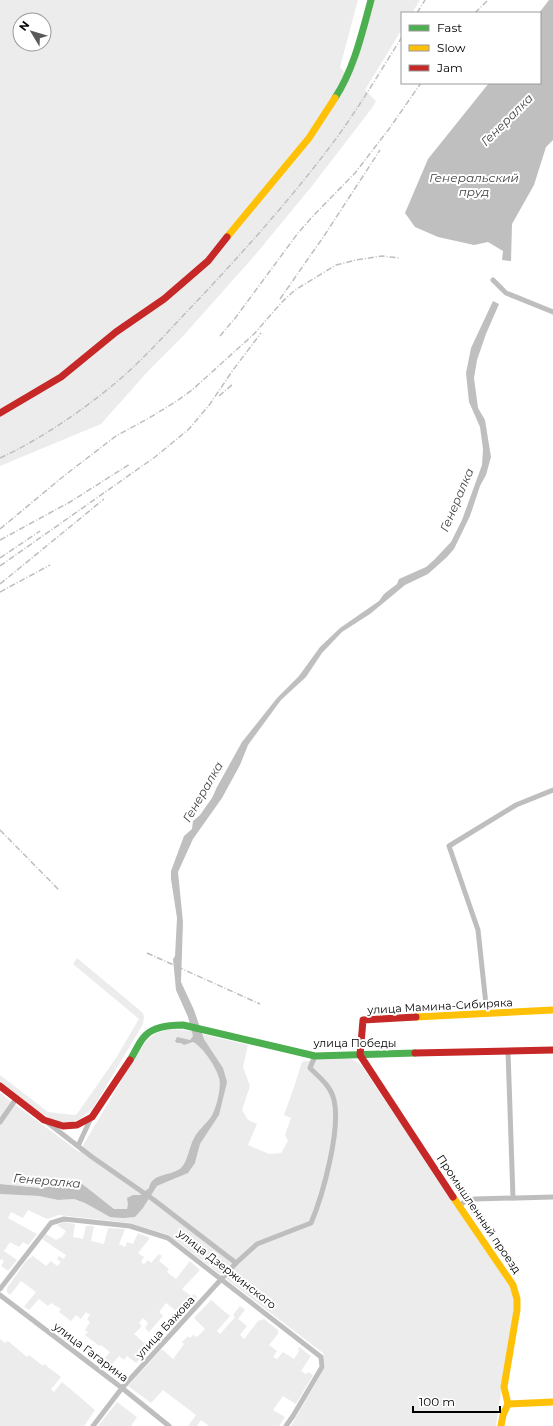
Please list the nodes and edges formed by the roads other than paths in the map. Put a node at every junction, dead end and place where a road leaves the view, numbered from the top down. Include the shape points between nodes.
1 (371, 0) edge
2 (493, 280) dead end
3 (553, 312) edge
4 (0, 413) edge
5 (553, 790) edge
6 (553, 1010) edge
7 (488, 1014) junction
8 (553, 1050) edge
9 (508, 1051) junction
10 (360, 1055) junction
11 (315, 1056) junction
12 (0, 1086) edge
13 (16, 1099) junction
14 (92, 1117) junction
15 (44, 1120) junction
16 (0, 1122) edge
17 (78, 1146) junction
18 (553, 1197) edge
19 (513, 1198) junction
20 (459, 1206) junction
21 (236, 1263) junction
22 (222, 1279) junction
23 (0, 1289) edge
24 (0, 1295) edge
25 (122, 1388) junction
26 (553, 1402) edge
27 (508, 1404) junction
28 (93, 1426) edge
29 (169, 1426) edge
30 (286, 1426) edge
31 (501, 1426) edge

1 - 4 street via 361,38 343,86 309,138 208,261 61,377
2 - 3 street via 506,293
5 - 7 street via 516,805 449,846 478,930
6 - 7 street, улица Мамина-Сибиряка
7 - 10 street, улица Мамина-Сибиряка via 363,1020
8 - 9 street, улица Победы
9 - 10 street, улица Победы
9 - 19 street
10 - 11 street, улица Победы
10 - 20 street, Промышленный проезд
11 - 14 street, улица Победы via 183,1025 161,1027 146,1035
11 - 21 street, улица Бажова via 310,1068 325,1082 334,1099 336,1129 317,1208 311,1223 257,1244
12 - 13 street
13 - 15 street
13 - 16 street
14 - 15 street via 77,1125 62,1126
14 - 17 street
15 - 17 street
17 - 21 street
18 - 19 street
19 - 20 street via 475,1199
20 - 27 street, Промышленный проезд via 513,1285 517,1299 504,1387
21 - 22 street, улица Бажова
22 - 23 street, улица Дзержинского via 168,1238 130,1226 64,1219 51,1223
22 - 25 street, улица Бажова
22 - 30 street, улица Дзержинского via 321,1357 322,1367
24 - 25 street, улица Гагарина
25 - 28 street, улица Бажова
25 - 29 street, улица Гагарина
26 - 27 street
27 - 31 street, Промышленный проезд

